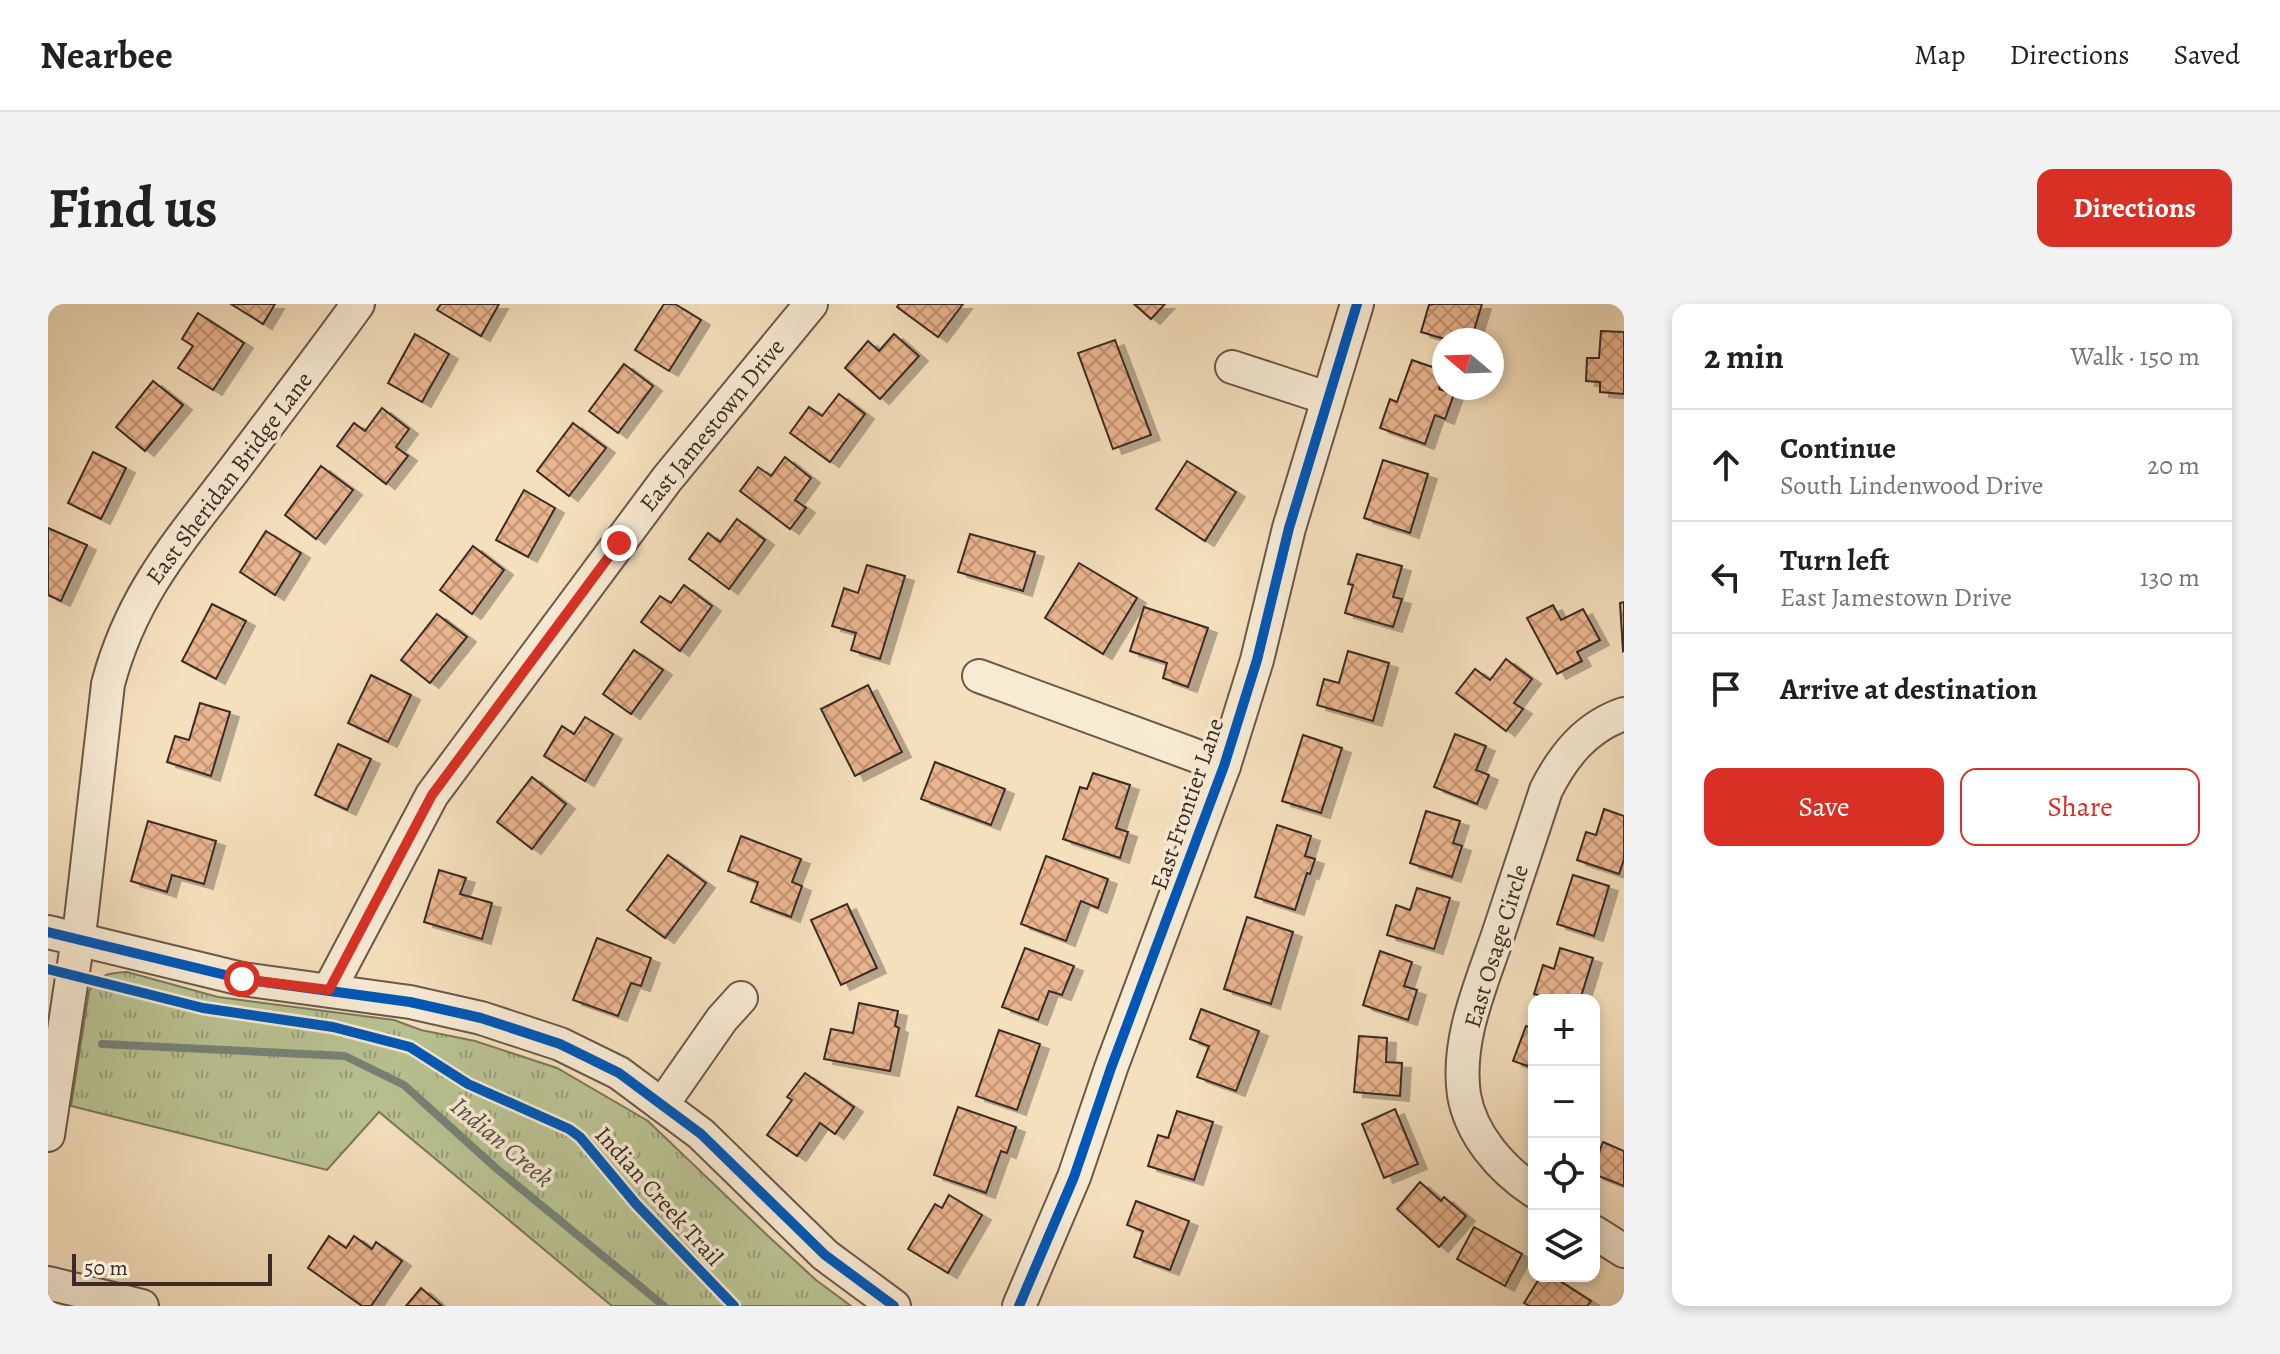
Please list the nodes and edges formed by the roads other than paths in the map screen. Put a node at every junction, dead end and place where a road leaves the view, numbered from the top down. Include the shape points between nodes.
1 (358, 304) edge
2 (811, 304) edge
3 (1357, 304) edge
4 (1232, 367) dead end
5 (1327, 398) junction
6 (979, 676) dead end
7 (1624, 714) edge
8 (1224, 766) junction
9 (63, 936) edge
10 (329, 990) junction
11 (741, 998) dead end
12 (662, 1105) junction
13 (48, 1135) edge
14 (1528, 1186) edge
15 (1600, 1236) edge
16 (1624, 1251) edge
17 (48, 1283) edge
18 (142, 1306) edge
19 (894, 1306) edge
20 (1019, 1306) edge

1 - 9 street, East Sheridan Bridge Lane via 156,571 127,625 108,684
2 - 10 street, East Jamestown Drive via 667,479 432,795
3 - 5 street, East Frontier Lane
4 - 5 street
5 - 8 street, East Frontier Lane
6 - 8 street, East Frontier Lane
7 - 14 street, East Osage Circle via 1580,740 1546,790 1471,1016 1462,1060 1465,1097 1477,1130 1498,1162
8 - 20 street, East Frontier Lane via 1074,1177
9 - 10 street via 229,976
9 - 13 street, East Sheridan Bridge Lane
10 - 12 street via 481,1018 560,1044 619,1073
11 - 12 street
12 - 19 street via 701,1134 825,1255
15 - 16 street
17 - 18 street

